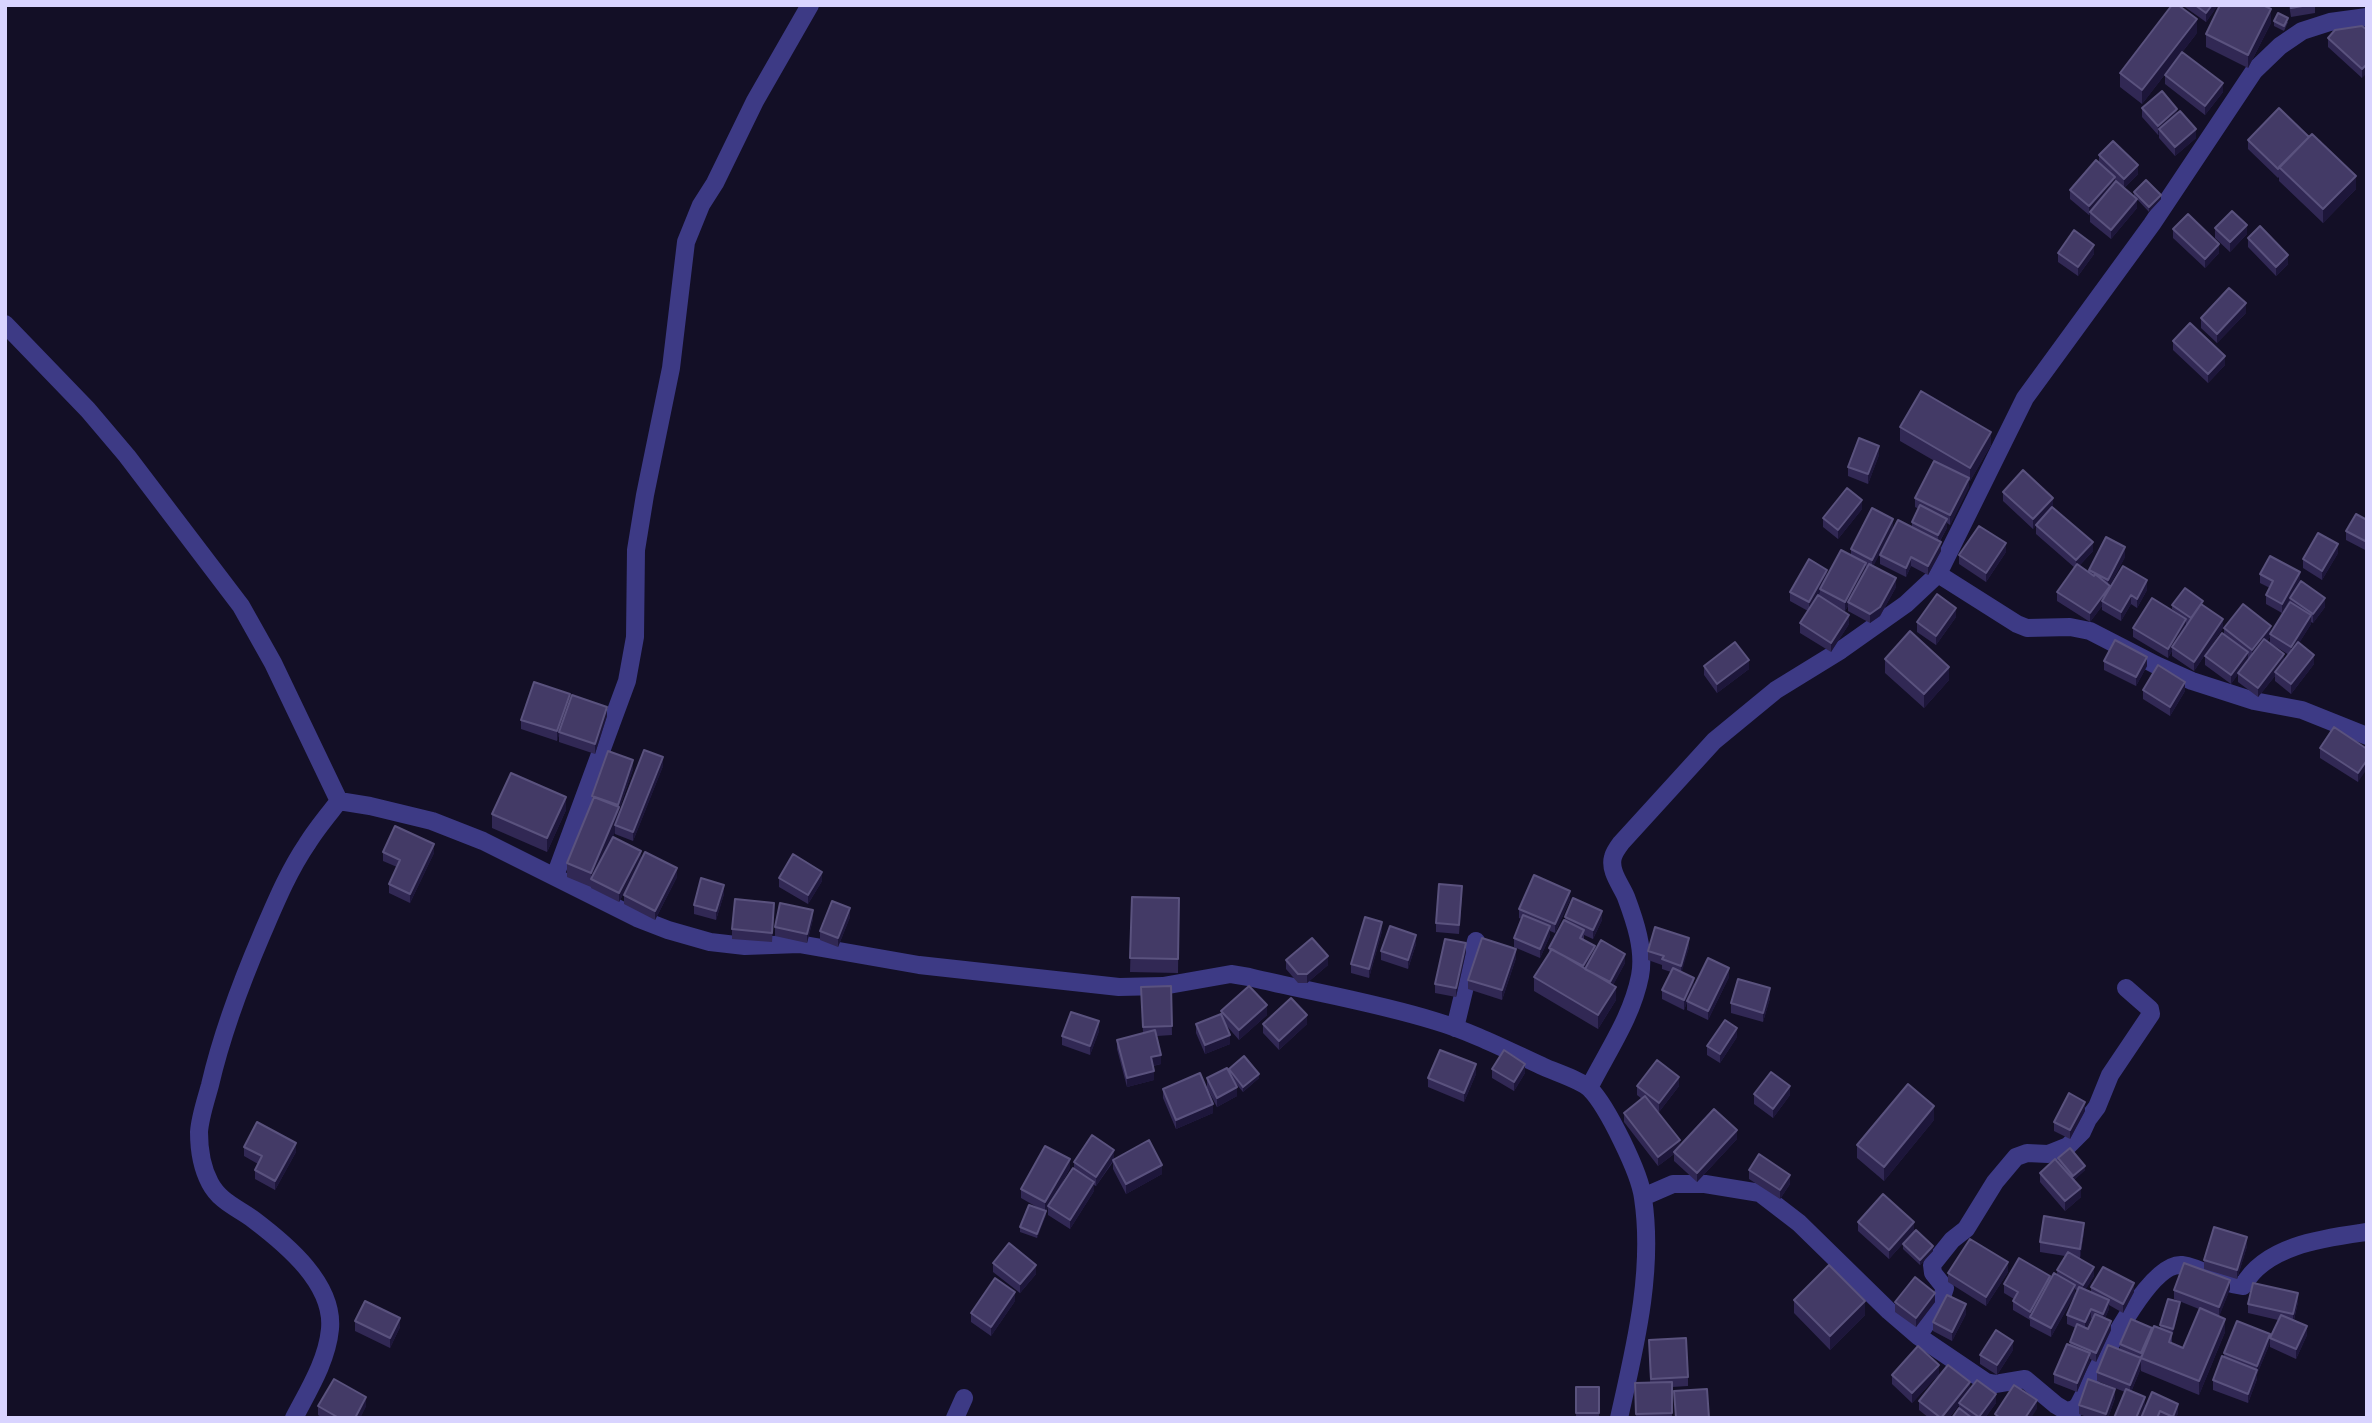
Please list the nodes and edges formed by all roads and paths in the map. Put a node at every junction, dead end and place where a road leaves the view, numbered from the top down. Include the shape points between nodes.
1 (810, 5) edge
2 (2367, 17) edge
3 (5, 324) edge
4 (1938, 574) junction
5 (2367, 736) edge
6 (339, 801) junction
7 (555, 876) junction
8 (1476, 941) dead end
9 (2126, 988) dead end
10 (1455, 1028) junction
11 (1589, 1088) junction
12 (1643, 1197) junction
13 (2367, 1233) edge
14 (1918, 1336) junction
15 (964, 1398) dead end
16 (294, 1418) edge
17 (955, 1418) edge
18 (1619, 1418) edge

1 - 7 street via 755,100 687,242 674,347 636,550 637,601 627,681
2 - 4 street via 2302,31 2254,71 2152,223 2025,398
3 - 6 street via 127,456 241,606
4 - 5 street via 2027,628 2090,631 2192,681 2254,701 2302,710
4 - 11 street via 1906,604 1776,690 1714,741 1621,843 1612,858 1635,924 1640,975 1626,1017
6 - 7 street via 432,821
6 - 16 street via 306,844 278,895 217,1056 199,1129 202,1160 220,1198 272,1233 314,1279 327,1302 330,1330 326,1347
7 - 10 street via 637,918 727,944 799,944 919,965 1119,987 1163,986 1231,974 1369,1003
8 - 10 street
9 - 14 street via 2151,1014 2110,1075 2097,1107 2068,1146 2048,1154 2016,1157 1995,1182 1966,1229 1932,1265 1945,1288 1944,1296
10 - 11 street
11 - 12 street via 1628,1154
12 - 14 street via 1673,1184 1760,1193 1799,1223
12 - 18 street via 1646,1254 1640,1322
13 - 14 street via 2318,1241 2268,1259 2243,1286 2229,1285 2194,1268 2170,1265 2148,1286 2104,1353 2079,1404 2071,1410 2059,1408 2025,1379 1986,1382
15 - 17 street

